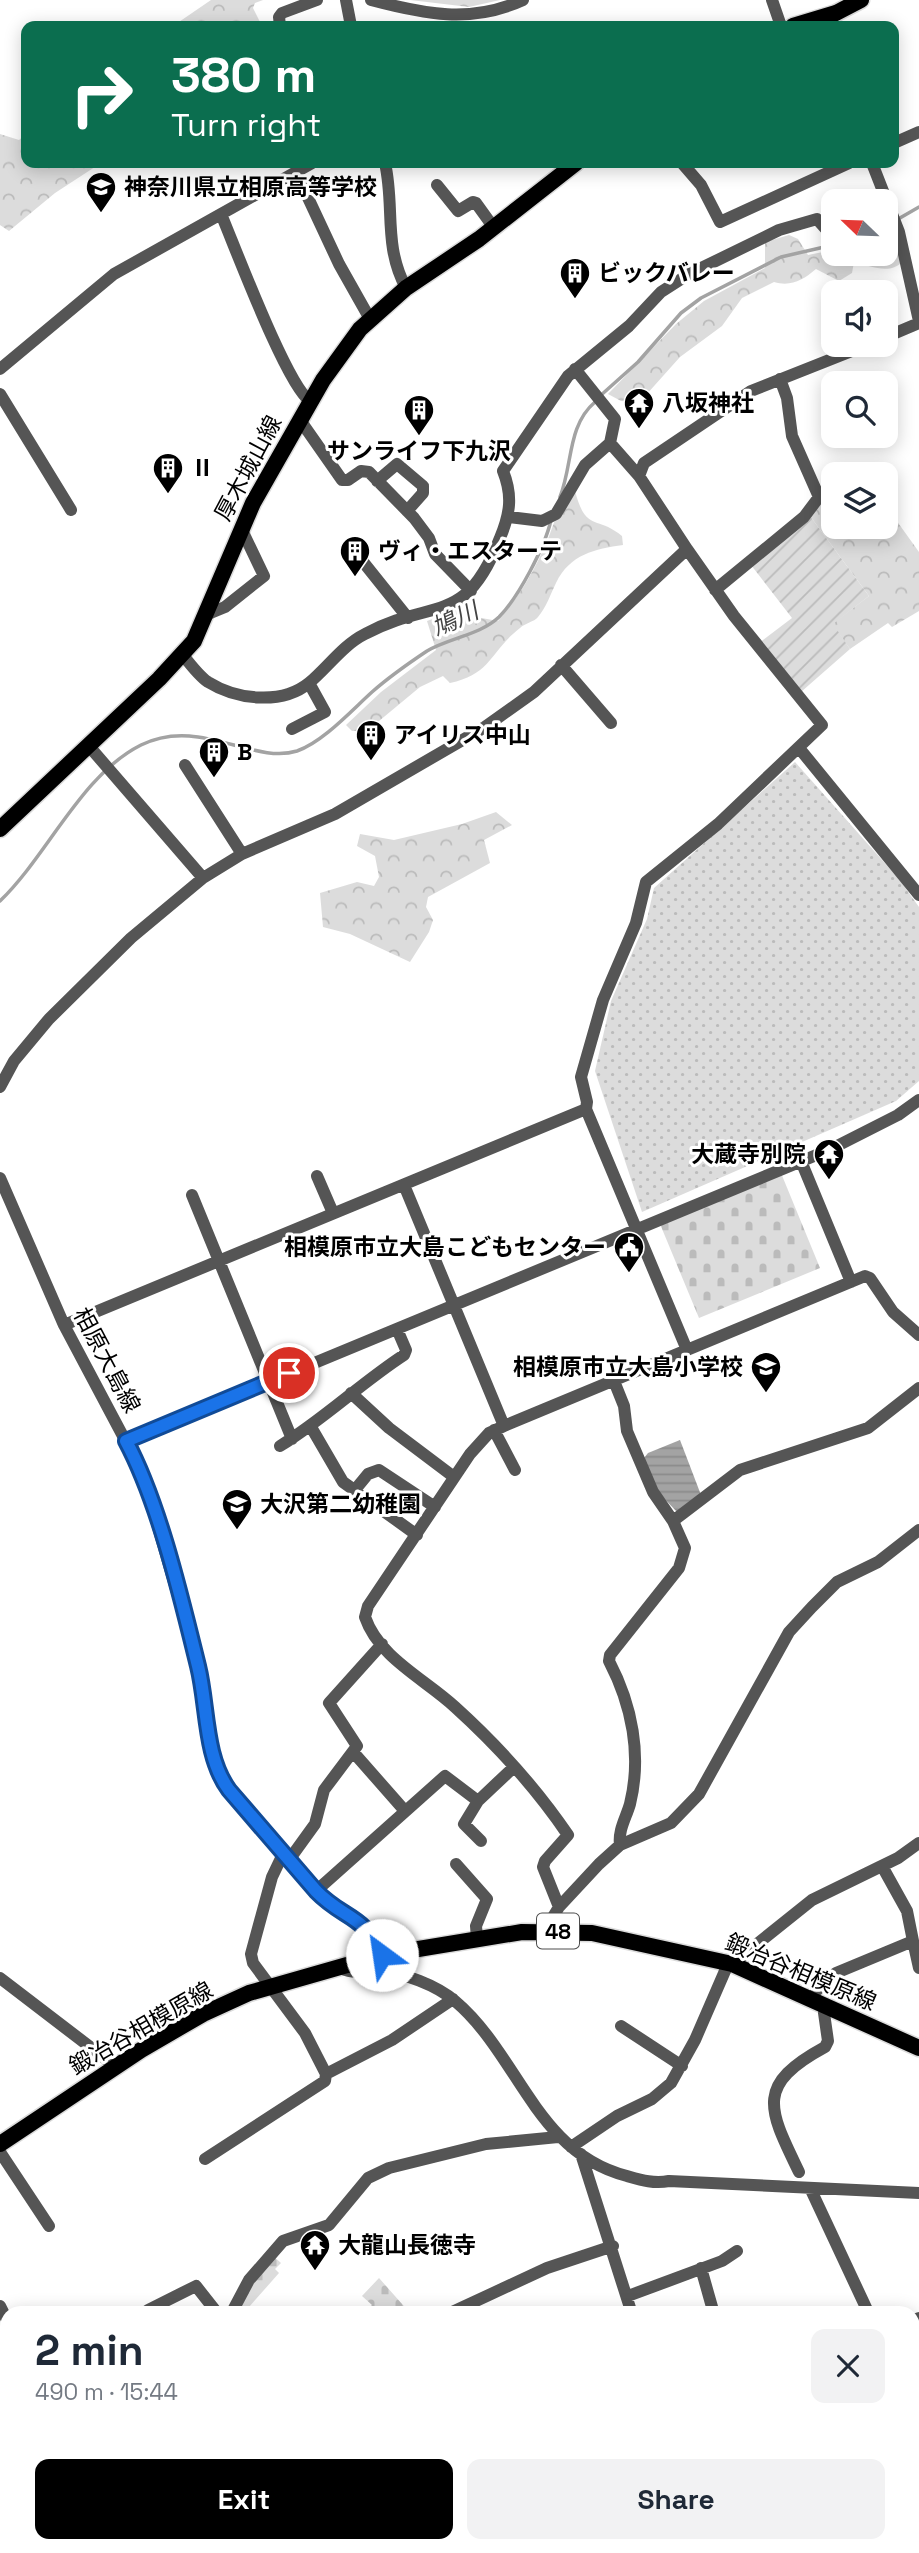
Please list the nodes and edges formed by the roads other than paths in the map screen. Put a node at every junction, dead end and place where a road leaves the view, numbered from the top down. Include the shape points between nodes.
1 (317, 0) edge
2 (346, 0) edge
3 (371, 0) edge
4 (523, 0) edge
5 (772, 0) edge
6 (861, 0) edge
7 (281, 21) edge
8 (350, 21) edge
9 (779, 21) edge
10 (810, 21) edge
11 (919, 132) edge
12 (899, 140) edge
13 (303, 168) edge
14 (386, 168) edge
15 (570, 168) edge
16 (686, 168) edge
17 (838, 168) edge
18 (874, 168) edge
19 (296, 172) junction
20 (437, 185) dead end
21 (881, 189) edge
22 (221, 214) junction
23 (821, 222) edge
24 (494, 228) junction
25 (898, 230) edge
26 (405, 288) junction
27 (370, 319) junction
28 (919, 322) edge
29 (898, 332) edge
30 (836, 357) edge
31 (0, 369) edge
32 (575, 369) junction
33 (780, 379) junction
34 (0, 394) edge
35 (310, 401) junction
36 (300, 420) junction
37 (610, 443) junction
38 (639, 476) junction
39 (377, 481) junction
40 (71, 510) dead end
41 (407, 511) junction
42 (509, 517) junction
43 (241, 527) junction
44 (352, 548) dead end
45 (687, 549) junction
46 (715, 590) junction
47 (471, 591) junction
48 (208, 614) junction
49 (408, 618) junction
50 (183, 655) junction
51 (561, 665) junction
52 (309, 683) junction
53 (611, 723) dead end
54 (292, 729) dead end
55 (88, 745) junction
56 (799, 748) junction
57 (186, 765) dead end
58 (0, 829) edge
59 (242, 854) junction
60 (203, 878) junction
61 (919, 895) edge
62 (0, 1087) edge
63 (919, 1100) edge
64 (586, 1108) junction
65 (801, 1161) junction
66 (317, 1176) dead end
67 (0, 1178) edge
68 (404, 1185) junction
69 (192, 1195) dead end
70 (3, 1196) edge
71 (332, 1213) junction
72 (637, 1230) junction
73 (220, 1261) junction
74 (851, 1282) junction
75 (455, 1305) junction
76 (64, 1325) junction
77 (397, 1329) junction
78 (919, 1335) edge
79 (687, 1350) junction
80 (614, 1381) junction
81 (270, 1382) junction
82 (919, 1388) edge
83 (351, 1393) junction
84 (311, 1427) junction
85 (499, 1428) junction
86 (292, 1438) junction
87 (126, 1441) junction
88 (280, 1446) dead end
89 (515, 1470) dead end
90 (454, 1477) junction
91 (354, 1491) junction
92 (435, 1507) junction
93 (673, 1521) junction
94 (919, 1530) edge
95 (417, 1535) junction
96 (382, 1644) junction
97 (354, 1753) junction
98 (514, 1767) junction
99 (478, 1801) junction
100 (405, 1811) junction
101 (481, 1841) dead end
102 (919, 1843) edge
103 (620, 1845) junction
104 (286, 1857) junction
105 (456, 1864) dead end
106 (883, 1866) junction
107 (316, 1891) junction
108 (559, 1907) junction
109 (913, 1909) edge
110 (545, 1930) junction
111 (477, 1938) junction
112 (913, 1941) junction
113 (382, 1955) junction
114 (730, 1964) junction
115 (338, 1966) junction
116 (919, 1968) edge
117 (0, 1978) edge
118 (270, 1986) junction
119 (816, 1991) dead end
120 (453, 1999) junction
121 (824, 2013) dead end
122 (621, 2026) dead end
123 (919, 2048) edge
124 (115, 2066) junction
125 (682, 2066) junction
126 (326, 2074) junction
127 (558, 2137) junction
128 (0, 2144) edge
129 (575, 2150) junction
130 (0, 2152) edge
131 (205, 2159) dead end
132 (799, 2172) dead end
133 (811, 2190) junction
134 (919, 2193) edge
135 (49, 2226) dead end
136 (613, 2246) junction
137 (737, 2251) dead end
138 (702, 2269) junction
139 (628, 2296) junction
140 (156, 2306) edge
141 (212, 2306) edge
142 (235, 2306) edge
143 (476, 2306) edge
144 (630, 2306) edge
145 (712, 2306) edge
146 (865, 2306) edge

1 - 7 street via 282,13
2 - 8 street
3 - 4 street via 429,14 465,16
5 - 9 street
6 - 10 main road
11 - 12 street
13 - 19 street
14 - 26 street via 390,243
15 - 24 main road, 厚木城山線
16 - 17 street via 720,222
18 - 21 street
19 - 22 street
19 - 27 street
20 - 24 street via 457,211 475,202
22 - 31 street via 114,274
22 - 35 street via 284,361
23 - 32 street via 814,219 779,230 662,292 629,326
24 - 26 main road, 厚木城山線
25 - 28 street
26 - 27 main road, 厚木城山線
27 - 35 main road, 厚木城山線 via 340,354
28 - 29 street
30 - 33 street
32 - 37 street via 616,422
32 - 42 street via 503,471 510,491
33 - 38 street via 716,412 644,463
33 - 46 street via 792,436 819,497 796,524
34 - 40 street
35 - 36 main road, 厚木城山線
36 - 39 street via 342,480 365,470
36 - 43 main road, 厚木城山線
37 - 38 street
37 - 42 street via 585,465 551,517
38 - 45 street
39 - 41 street
39 - 41 street via 397,464 423,486 423,493
41 - 47 street via 429,538 435,554
42 - 47 street via 489,565
43 - 48 main road, 厚木城山線
43 - 48 street via 264,576 225,607
44 - 49 street
45 - 46 street
45 - 51 street
46 - 56 street via 821,720 822,725
47 - 49 street via 442,608
48 - 50 main road, 厚木城山線
49 - 52 street via 362,635
50 - 52 street via 209,682 250,696 283,697
50 - 55 main road, 厚木城山線
51 - 53 street
51 - 59 street via 527,698 446,752 335,814
52 - 54 street via 325,712
55 - 58 main road, 厚木城山線
55 - 60 street
56 - 61 street
56 - 64 street via 718,824 646,882 581,1077
57 - 59 street
59 - 60 street
60 - 62 street via 131,938 49,1019 26,1044
63 - 65 street via 898,1115
64 - 68 street
64 - 72 street
65 - 72 street
65 - 74 street
66 - 71 street
67 - 70 street, 相原大島線
68 - 71 street
68 - 75 street
69 - 73 street
70 - 76 street, 相原大島線
71 - 73 street
72 - 75 street
72 - 79 street
73 - 76 street
73 - 81 street
74 - 78 street via 870,1278 893,1312
74 - 79 street
75 - 77 street
75 - 85 street
76 - 87 street, 相原大島線
77 - 81 street
77 - 83 street via 404,1355
79 - 80 street
80 - 85 street
80 - 93 street via 627,1431 653,1492
81 - 86 street
81 - 87 street
82 - 93 street via 868,1428 740,1470
83 - 84 street
83 - 90 street
84 - 86 street
84 - 91 street via 338,1475
85 - 89 street
85 - 90 street
86 - 88 street
87 - 104 street, 相原大島線 via 142,1472 177,1589 219,1772
90 - 92 street
91 - 92 street via 368,1474 379,1470
91 - 95 street
92 - 95 street
93 - 103 street via 685,1548 680,1568 609,1661 630,1714 635,1744 630,1803
94 - 103 street via 878,1562 837,1582 812,1607 789,1632 699,1794 671,1823
95 - 96 street via 366,1612 367,1623
96 - 97 street via 329,1703 355,1739
96 - 98 street via 455,1707
97 - 100 street
97 - 104 street via 324,1790 315,1824
98 - 99 street
98 - 108 street via 543,1797 568,1835 543,1867
99 - 100 street via 445,1776
99 - 101 street via 464,1824
100 - 107 street
102 - 106 street
103 - 108 street
104 - 107 street, 相原大島線
104 - 118 street via 272,1877 251,1954
105 - 111 street via 487,1899 475,1926
106 - 109 street
106 - 114 street via 812,1900
107 - 113 street, 相原大島線 via 363,1924
108 - 110 street
109 - 112 street
110 - 111 main road, 鍛冶谷相模原線 / 48
110 - 114 main road, 鍛冶谷相模原線 / 48 via 611,1936
111 - 113 main road, 鍛冶谷相模原線 / 48
112 - 116 street
112 - 119 street via 836,1973
113 - 115 main road, 鍛冶谷相模原線 / 48
114 - 123 main road, 鍛冶谷相模原線 / 48
114 - 125 street
115 - 118 main road, 鍛冶谷相模原線 / 48
115 - 120 street via 416,1980
117 - 124 street
118 - 124 main road, 鍛冶谷相模原線 / 48 via 203,2014
118 - 126 street via 305,2033
120 - 126 street via 392,2040
120 - 127 street via 492,2040
121 - 132 street via 825,2047 786,2071 773,2100 780,2131
122 - 125 street
124 - 128 main road, 鍛冶谷相模原線 / 48
125 - 129 street via 652,2099 617,2116
126 - 131 street via 325,2081
127 - 129 street
127 - 142 street via 486,2144 389,2168 368,2178 329,2225 296,2234 276,2248 249,2280
129 - 133 street via 618,2174 657,2183
129 - 136 street
130 - 135 street
133 - 134 street
133 - 146 street
136 - 139 street
136 - 143 street via 547,2268
137 - 138 street
138 - 139 street
138 - 145 street
139 - 144 street
140 - 141 street via 196,2286

